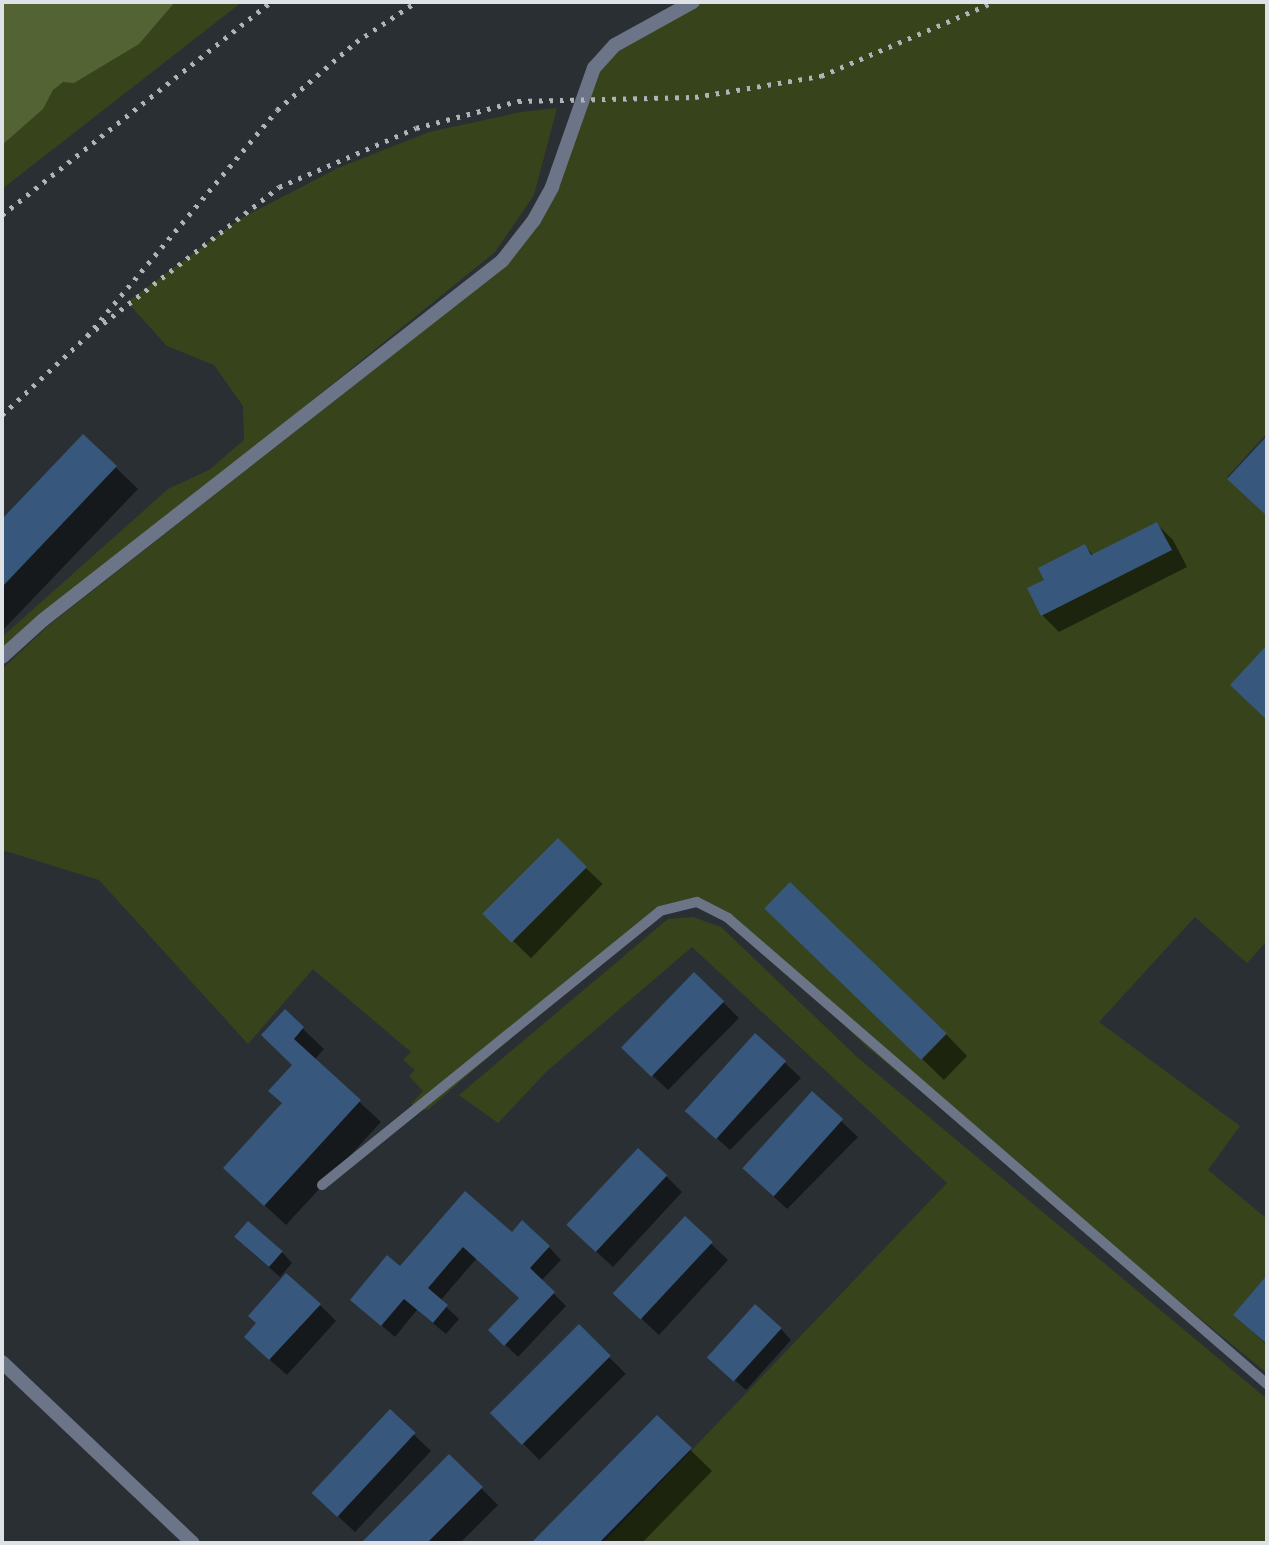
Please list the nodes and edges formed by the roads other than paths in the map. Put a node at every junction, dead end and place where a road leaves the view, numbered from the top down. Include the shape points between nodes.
1 (693, 2) edge
2 (2, 657) edge
3 (323, 1185) dead end
4 (2, 1362) edge
5 (1267, 1384) edge
6 (193, 1543) edge

1 - 2 street via 615,45 594,68 552,187 534,220 502,261 43,620
3 - 5 lane via 660,912 697,902 728,918
4 - 6 street

